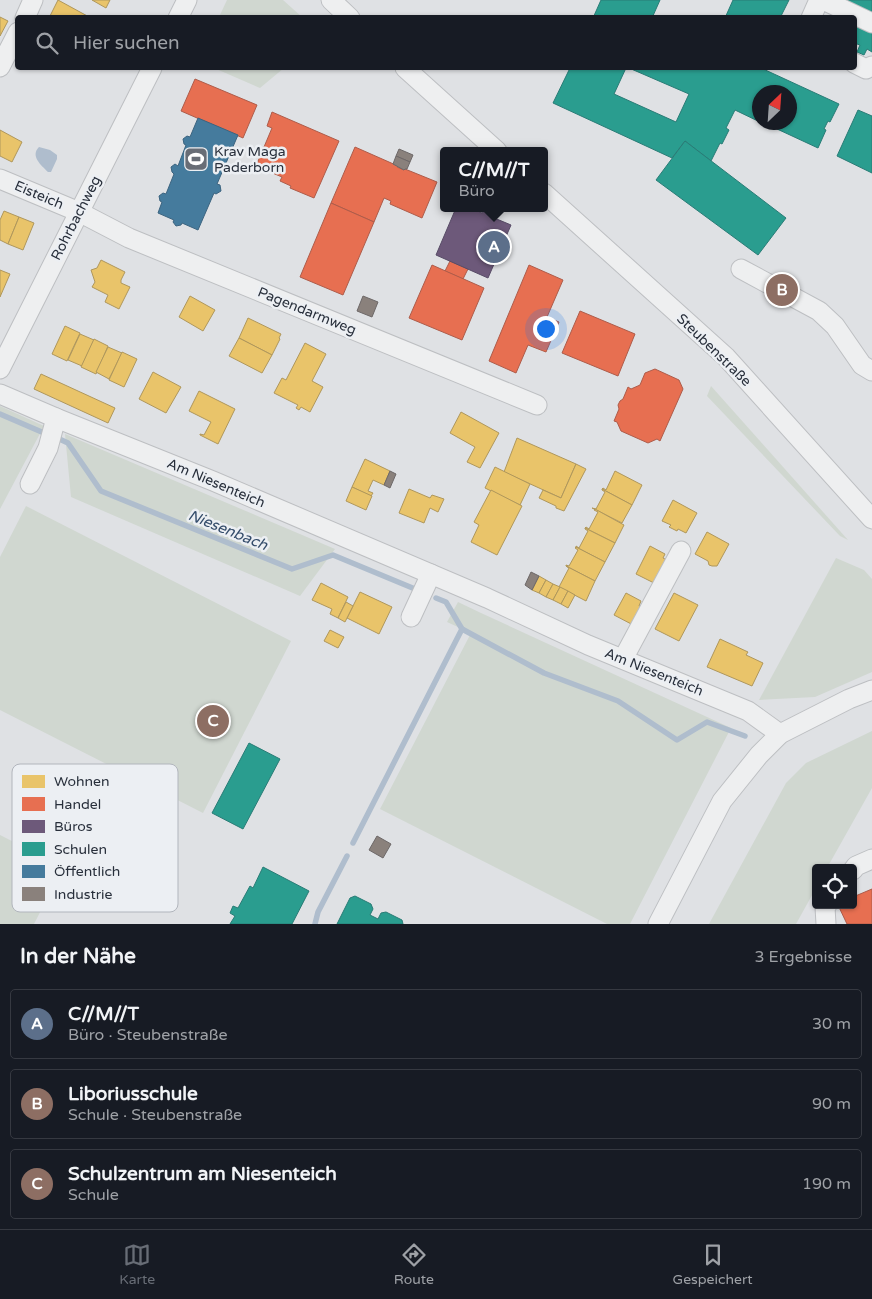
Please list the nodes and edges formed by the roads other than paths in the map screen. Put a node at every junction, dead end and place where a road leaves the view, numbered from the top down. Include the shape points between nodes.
1 (33, 0) edge
2 (186, 0) edge
3 (331, 0) edge
4 (819, 0) edge
5 (823, 0) edge
6 (26, 15) edge
7 (179, 15) edge
8 (347, 15) edge
9 (812, 15) edge
10 (855, 15) edge
11 (857, 16) edge
12 (872, 23) edge
13 (15, 38) edge
14 (857, 64) edge
15 (872, 66) edge
16 (0, 67) edge
17 (151, 70) edge
18 (407, 70) edge
19 (494, 147) edge
20 (0, 179) edge
21 (548, 197) edge
22 (78, 212) junction
23 (741, 269) dead end
24 (0, 369) edge
25 (872, 371) edge
26 (0, 394) edge
27 (537, 405) dead end
28 (56, 418) junction
29 (30, 484) dead end
30 (872, 519) edge
31 (681, 551) dead end
32 (431, 574) junction
33 (411, 617) dead end
34 (623, 659) junction
35 (872, 690) edge
36 (780, 734) junction
37 (872, 859) edge
38 (857, 866) edge
39 (825, 909) edge
40 (658, 924) edge
41 (826, 924) edge

1 - 6 street
2 - 7 street
3 - 8 street
4 - 9 street
5 - 10 street
11 - 12 street
13 - 16 street
14 - 15 street via 866,69
17 - 22 street, Rohrbachweg
18 - 19 street
20 - 22 street, Eisteich
21 - 30 street, Steubenstraße via 726,357
22 - 24 street, Rohrbachweg
22 - 27 street, Pagendarmweg via 129,238
23 - 25 street via 819,311 835,326 862,365
26 - 28 street, Am Niesenteich
28 - 29 street via 48,448
28 - 32 street, Am Niesenteich
31 - 34 street
32 - 33 street
32 - 34 street, Am Niesenteich
34 - 36 street, Am Niesenteich via 748,711
35 - 36 street
36 - 40 street via 722,801
37 - 38 street
39 - 41 street

